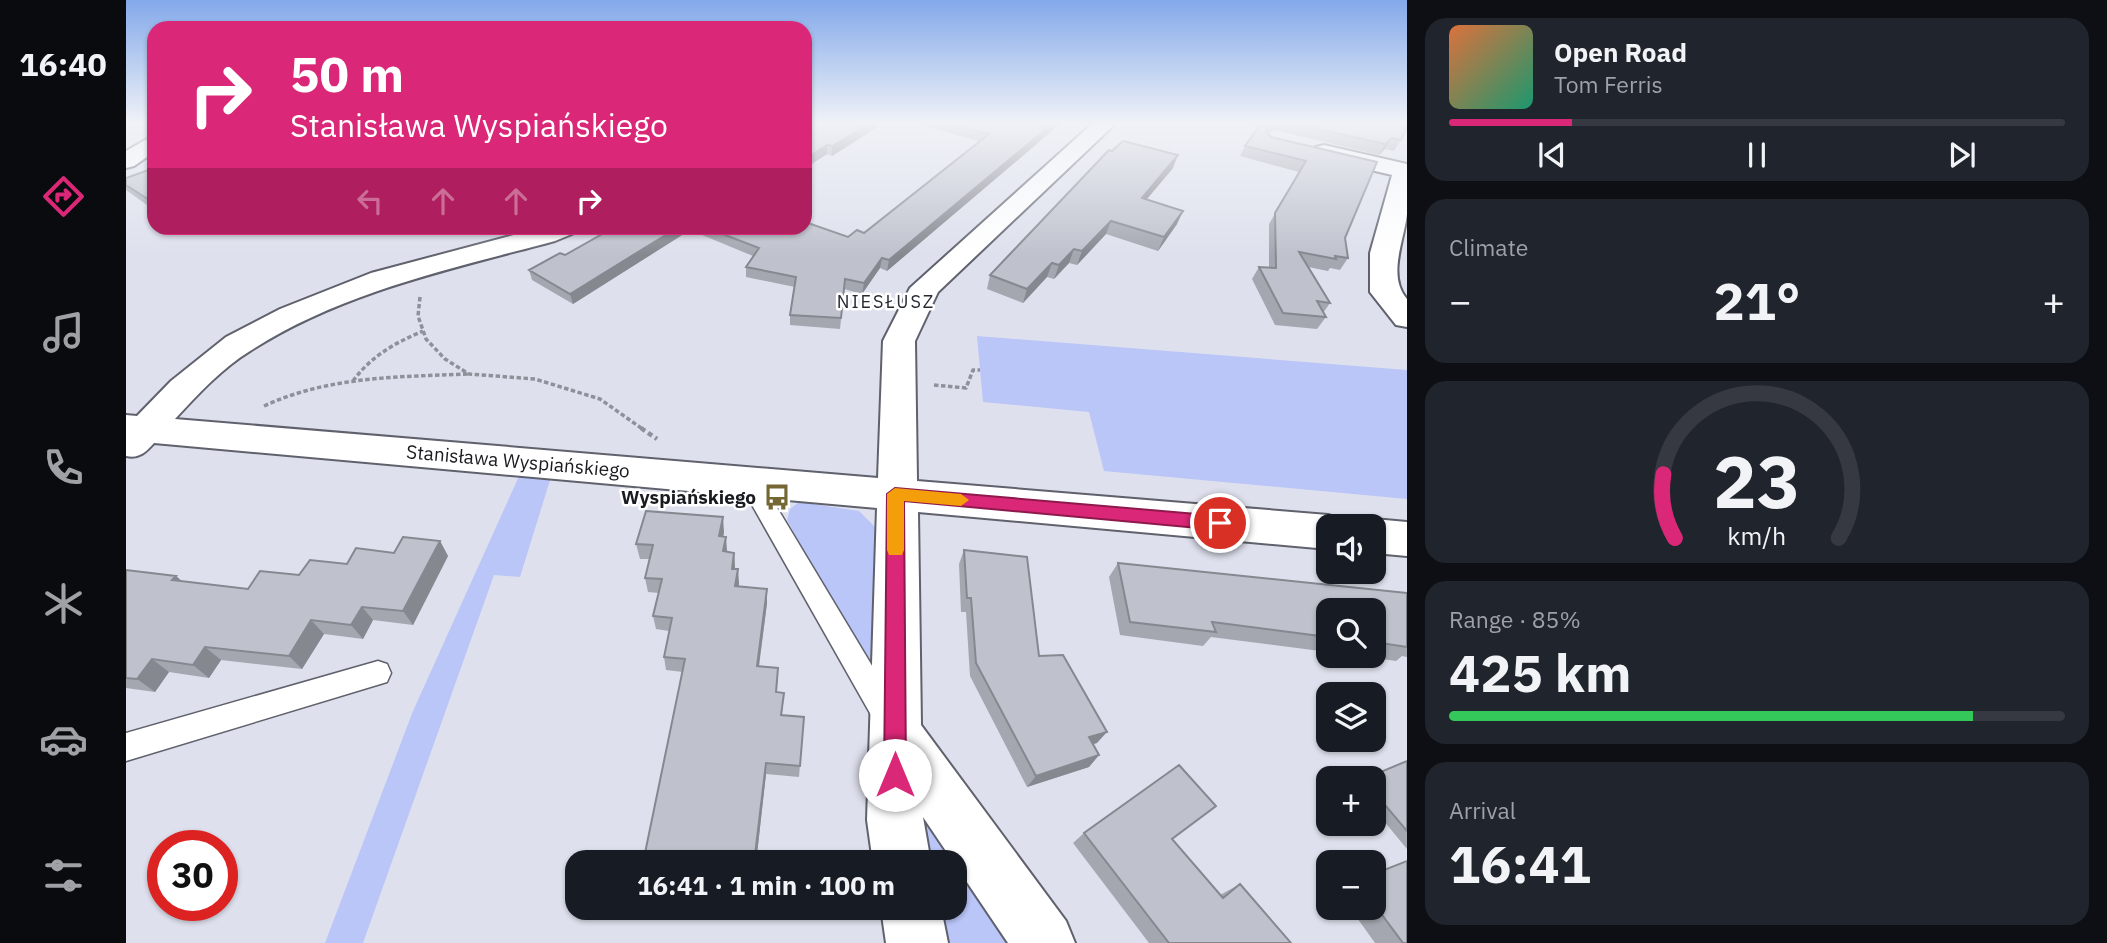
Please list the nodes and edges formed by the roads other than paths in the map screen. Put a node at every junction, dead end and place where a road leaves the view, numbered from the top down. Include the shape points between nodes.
1 (1056, 168) edge
2 (1392, 168) edge
3 (545, 235) edge
4 (1407, 318) edge
5 (132, 436) edge
6 (750, 482) junction
7 (895, 494) junction
8 (1316, 531) edge
9 (1386, 537) edge
10 (1407, 539) edge
11 (378, 673) dead end
12 (894, 730) junction
13 (126, 747) edge
14 (900, 850) edge
15 (913, 920) edge
16 (917, 943) edge
17 (1044, 943) edge

1 - 7 street via 925,288 899,341
2 - 4 street via 1405,171 1384,253 1385,292
3 - 5 street via 381,279 291,316 237,344
5 - 6 street, Stanisława Wyspiańskiego
6 - 7 street, Stanisława Wyspiańskiego
6 - 12 lane
7 - 8 street, Stanisława Wyspiańskiego
7 - 12 street
9 - 10 street
11 - 13 lane
12 - 14 street
12 - 17 street
15 - 16 street

